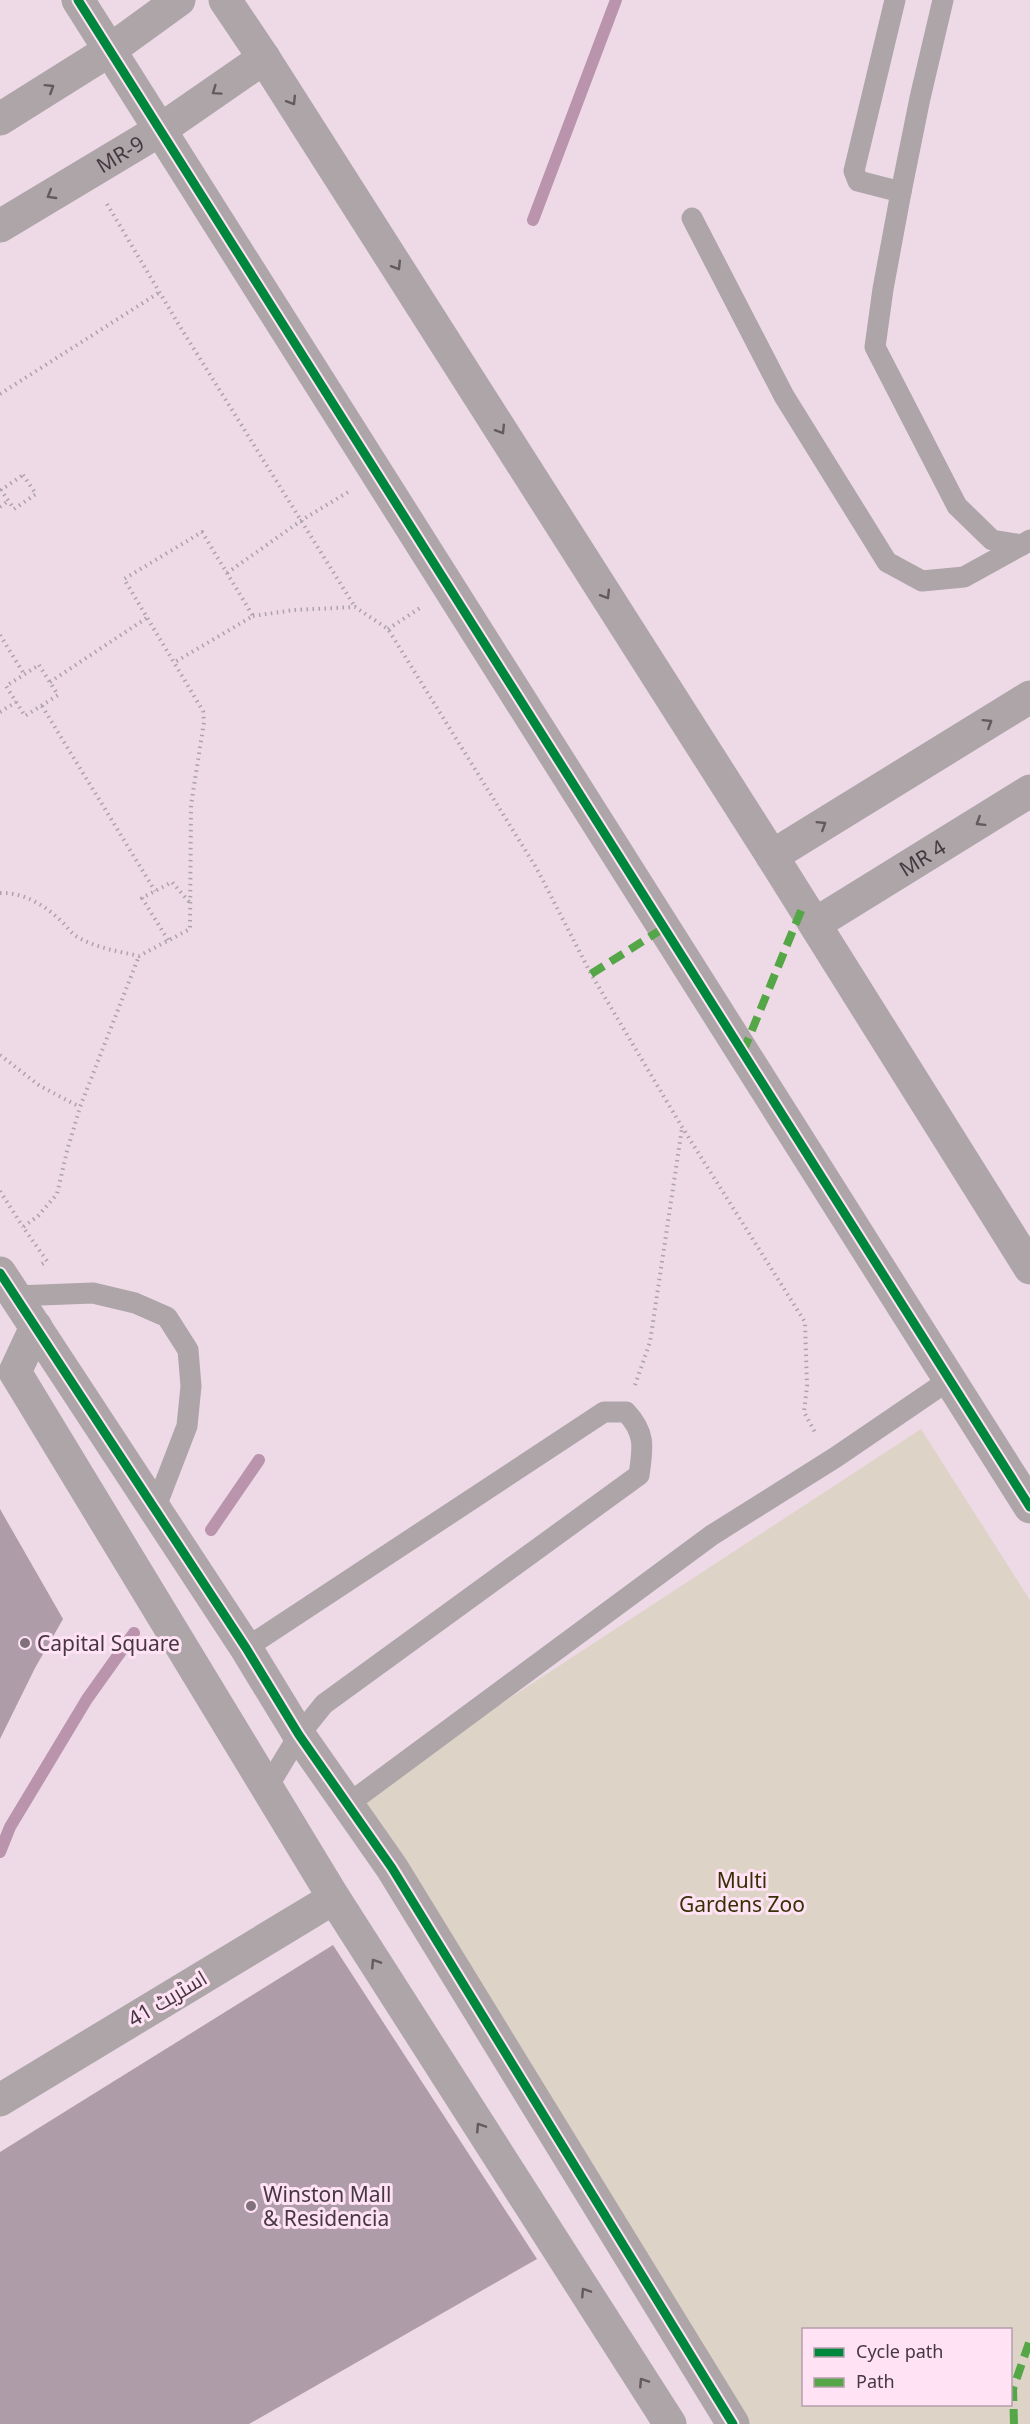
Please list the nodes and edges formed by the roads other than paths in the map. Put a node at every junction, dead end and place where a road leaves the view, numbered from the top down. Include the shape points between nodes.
1 (78, 0) edge
2 (178, 0) edge
3 (225, 0) edge
4 (894, 0) edge
5 (943, 0) edge
6 (110, 50) junction
7 (264, 58) junction
8 (0, 119) edge
9 (160, 130) junction
10 (902, 192) junction
11 (692, 218) dead end
12 (0, 226) edge
13 (1026, 543) edge
14 (1030, 697) edge
15 (1030, 791) edge
16 (772, 856) junction
17 (815, 924) junction
18 (1030, 1268) edge
19 (7, 1284) edge
20 (36, 1328) junction
21 (950, 1380) junction
22 (1030, 1507) edge
23 (155, 1509) junction
24 (246, 1648) junction
25 (299, 1735) junction
26 (267, 1788) junction
27 (348, 1804) junction
28 (334, 1898) junction
29 (0, 2100) edge
30 (670, 2424) edge
31 (733, 2424) edge

1 - 6 street
2 - 6 street
3 - 7 street
4 - 10 lane via 854,171 858,181
5 - 10 lane
8 -> 6 street
6 - 9 street
7 -> 9 street, MR-9
7 -> 16 street
9 -> 12 street, MR-9
9 - 21 street
10 - 13 lane via 875,347 957,506 992,540
11 - 13 lane via 784,396 886,562 922,581 964,577
16 -> 14 street
15 -> 17 street, MR 4
16 - 17 street
17 - 18 street
19 - 20 street
19 - 23 lane via 93,1293 135,1303 167,1317 188,1350 191,1386 186,1426
20 - 23 street
20 - 26 street via 15,1372
21 - 22 street
21 - 27 lane via 712,1535
23 - 24 street
24 - 25 street
24 - 25 lane via 604,1412 626,1412 638,1424 643,1445 639,1475 324,1704
25 - 26 lane
25 - 27 street
26 - 28 street
27 - 31 street via 399,1878
28 - 29 street, اسٹریٹ 41
30 -> 28 street

